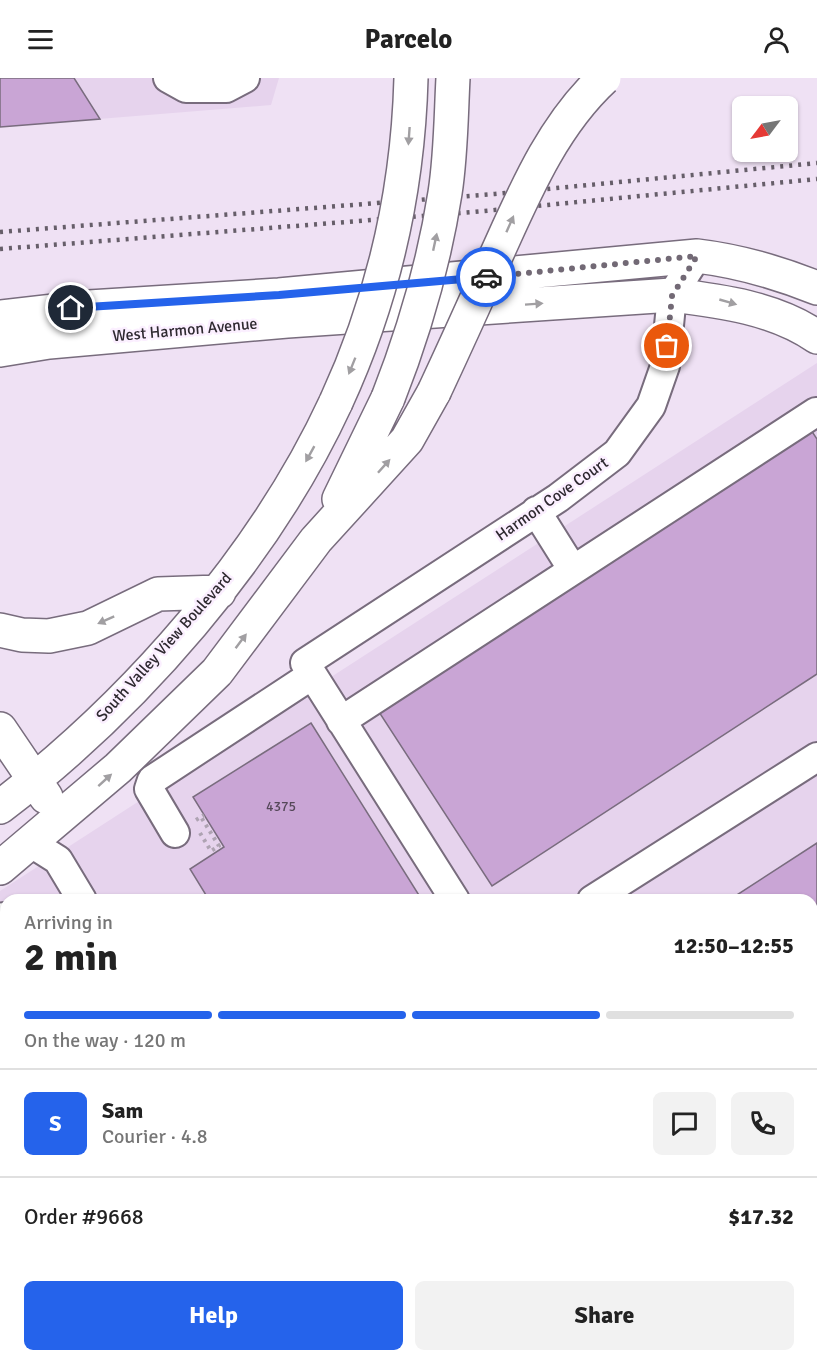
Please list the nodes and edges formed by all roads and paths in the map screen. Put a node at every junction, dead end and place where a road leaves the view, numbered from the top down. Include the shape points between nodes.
1 (168, 78) edge
2 (245, 78) edge
3 (411, 78) edge
4 (453, 78) edge
5 (604, 78) edge
6 (697, 256) junction
7 (817, 288) edge
8 (672, 296) junction
9 (0, 317) edge
10 (817, 338) edge
11 (0, 350) edge
12 (817, 414) edge
13 (536, 511) junction
14 (316, 540) junction
15 (573, 570) junction
16 (219, 592) junction
17 (0, 630) edge
18 (308, 669) junction
19 (341, 721) junction
20 (0, 729) edge
21 (817, 757) edge
22 (34, 781) junction
23 (1, 805) edge
24 (204, 815) dead end
25 (61, 818) junction
26 (187, 832) joint
27 (44, 851) junction
28 (0, 867) edge
29 (77, 894) edge
30 (451, 894) edge
31 (601, 894) edge

1 - 2 street via 186,88 226,88
3 -> 16 main road, South Valley View Boulevard, bridge via 409,136 389,259 365,333 299,475
14 -> 4 main road, bridge via 388,398 410,342 445,192
14 -> 5 main road, bridge via 407,440 434,392 526,189 560,132
6 - 7 main road, West Harmon Avenue via 780,273
6 - 8 street, Harmon Cove Court
6 - 9 main road, West Harmon Avenue
8 -> 10 main road, West Harmon Avenue via 718,300 768,314
11 -> 8 main road, West Harmon Avenue via 287,321
8 - 13 street, Harmon Cove Court via 665,366 651,406 617,453 593,474
12 - 15 street
13 - 15 street
13 - 18 street, Harmon Cove Court
25 -> 14 main road via 217,672
15 - 19 street
16 -> 17 main road via 158,594 88,628 49,636
16 - 22 main road, South Valley View Boulevard via 123,698
18 - 19 street
18 - 26 street, Harmon Cove Court via 152,780 149,789
19 - 30 street
20 - 22 main road
21 - 31 street
22 - 23 main road, South Valley View Boulevard
22 - 25 main road
23 - 27 main road
24 - 26 path via 201,817 219,846 211,851
25 - 27 main road
27 - 28 main road
27 - 29 street

